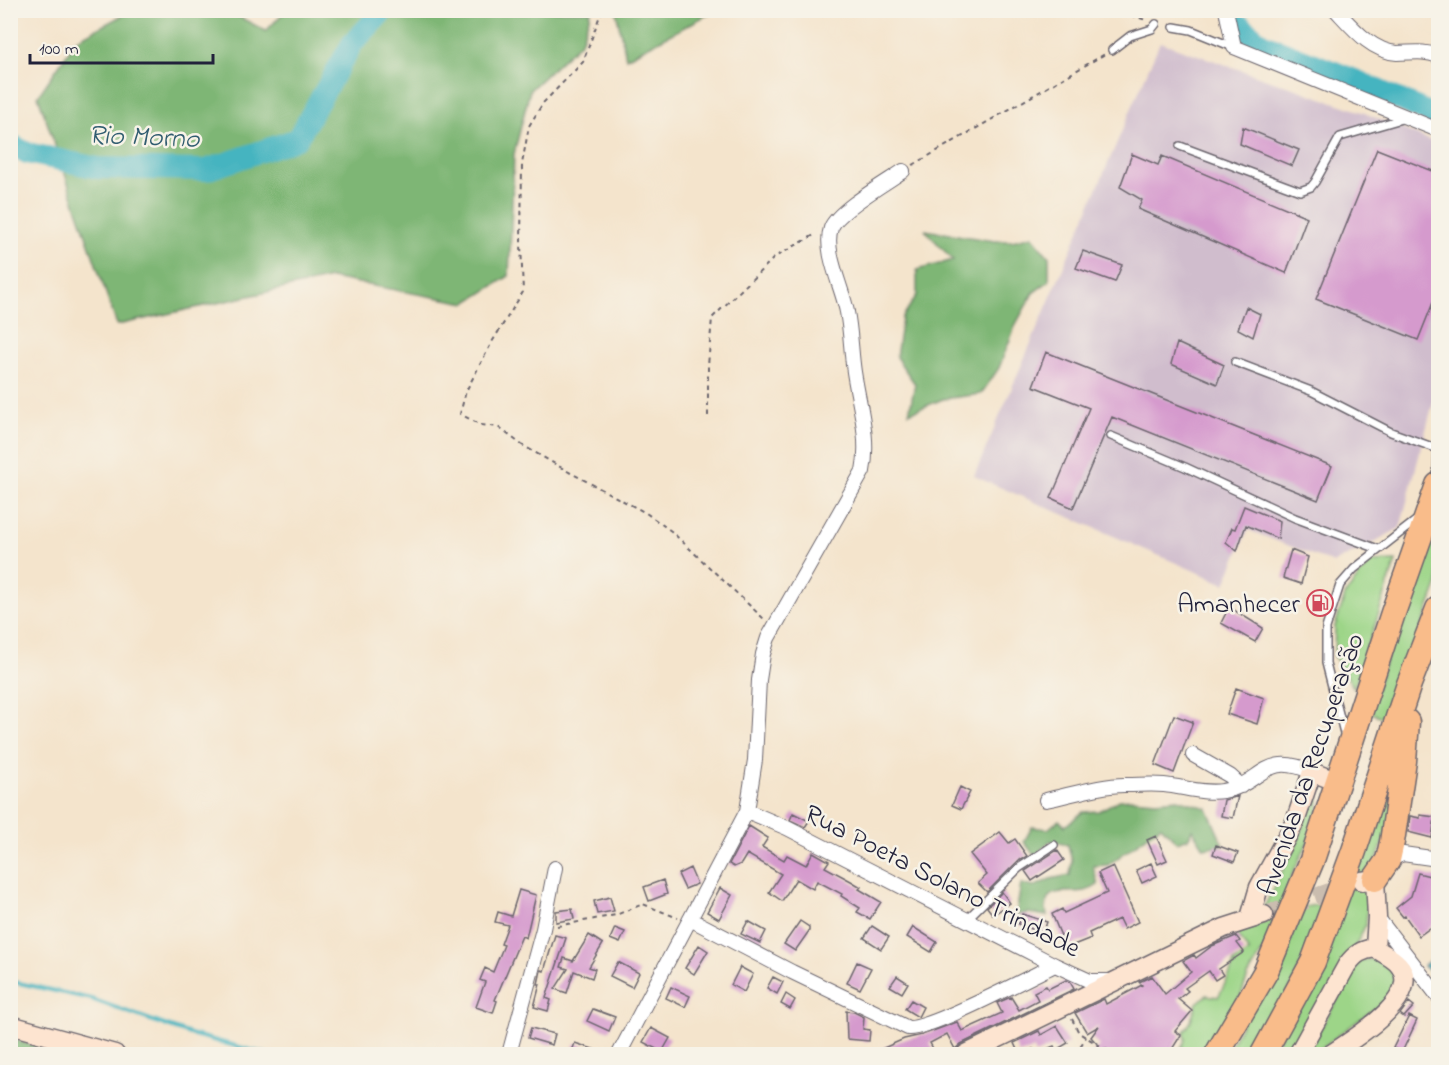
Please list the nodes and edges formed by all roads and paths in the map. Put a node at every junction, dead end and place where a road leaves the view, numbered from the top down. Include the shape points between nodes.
1 (602, 10) edge
2 (1114, 10) edge
3 (1226, 10) edge
4 (1336, 10) edge
5 (1156, 24) joint
6 (1174, 27) dead end
7 (1234, 47) junction
8 (1112, 50) joint
9 (1438, 56) edge
10 (1407, 117) junction
11 (1438, 130) edge
12 (1180, 146) dead end
13 (903, 171) joint
14 (831, 226) junction
15 (1235, 362) dead end
16 (708, 416) dead end
17 (1111, 436) dead end
18 (1438, 448) edge
19 (1435, 494) edge
20 (1378, 549) junction
21 (1438, 609) edge
22 (774, 628) junction
23 (1409, 684) junction
24 (1348, 750) junction
25 (1193, 755) dead end
26 (1312, 772) junction
27 (1338, 782) junction
28 (1241, 786) junction
29 (1046, 800) dead end
30 (747, 811) junction
31 (1054, 845) dead end
32 (1438, 859) edge
33 (555, 868) dead end
34 (1375, 873) junction
35 (1377, 917) junction
36 (967, 919) junction
37 (689, 920) junction
38 (543, 929) junction
39 (1375, 948) junction
40 (1055, 965) junction
41 (1118, 981) junction
42 (1438, 996) edge
43 (1066, 1006) junction
44 (10, 1025) edge
45 (1086, 1037) junction
46 (115, 1054) edge
47 (509, 1054) edge
48 (619, 1054) edge
49 (966, 1054) edge
50 (1076, 1054) edge
51 (1114, 1054) edge
52 (1217, 1054) edge
53 (1263, 1054) edge
54 (1298, 1054) edge
55 (1331, 1054) edge

1 - 22 path via 583,62 543,103 529,126 522,164 523,292 466,391 460,414 481,425 498,427 522,445 646,513 671,531
2 - 5 path
3 - 7 street
4 - 9 street via 1376,46 1394,53 1425,51
5 - 8 lane
6 - 7 lane
7 - 10 street
8 - 13 path
10 - 11 street
10 - 12 lane via 1340,137 1315,182 1300,191
13 - 14 street via 844,212
14 - 16 path via 775,257 712,318
14 - 22 street via 831,251 847,312 866,458 863,471
15 - 18 lane via 1311,391 1391,432
17 - 20 lane via 1294,519
18 - 19 lane
19 - 20 lane
19 - 24 highway, Avenida da Recuperação
20 - 24 lane via 1340,585 1326,628 1326,663
21 - 23 highway
22 - 30 street via 763,654 759,680 755,760
23 - 34 highway via 1404,760 1392,842
23 - 53 highway via 1313,962
24 - 27 highway, Avenida da Recuperação
25 - 28 street
26 - 27 main road
26 - 28 street via 1292,765 1268,767
26 - 41 main road via 1295,822 1259,887 1257,917 1224,928
27 - 52 highway, Avenida da Recuperação via 1312,860 1266,971
28 - 29 street via 1201,792 1164,785 1123,784
30 - 36 street, Rua Poeta Solano Trindade
30 - 37 street
31 - 36 lane via 1018,868
32 - 34 street via 1403,855
33 - 38 street
34 - 35 main road
35 - 39 main road
35 - 42 street
36 - 40 street, Rua Poeta Solano Trindade
37 - 38 path via 643,904 616,915
37 - 40 street via 916,1029
37 - 48 street
38 - 47 street
39 - 54 main road via 1355,955 1347,964
39 - 55 main road via 1398,964 1405,975 1405,989 1382,1017
40 - 41 street, Rua Poeta Solano Trindade via 1090,981
41 - 43 main road
43 - 45 path via 1079,1033
43 - 49 main road
44 - 46 main road
45 - 50 path
45 - 51 path

